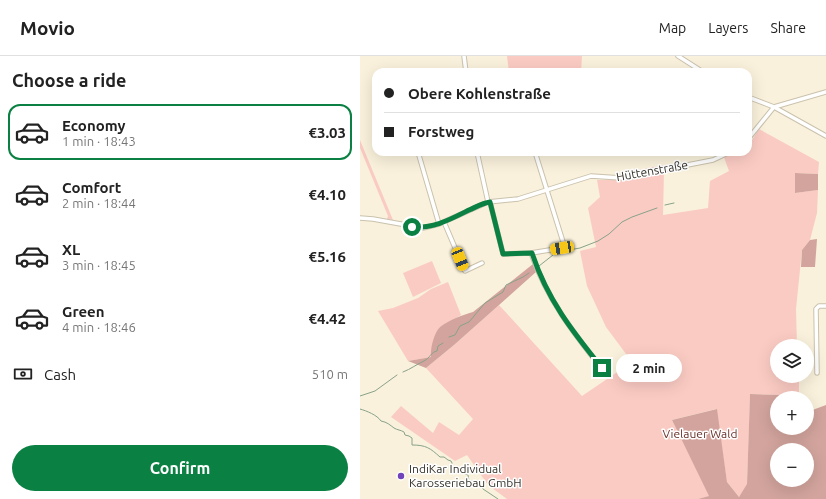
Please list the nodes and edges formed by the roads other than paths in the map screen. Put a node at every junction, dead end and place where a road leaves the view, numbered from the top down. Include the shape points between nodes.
1 (464, 56) edge
2 (678, 56) edge
3 (466, 68) edge
4 (697, 68) edge
5 (826, 92) edge
6 (752, 99) edge
7 (774, 107) junction
8 (752, 134) edge
9 (826, 136) edge
10 (419, 156) edge
11 (478, 156) edge
12 (536, 156) edge
13 (722, 156) edge
14 (547, 189) junction
15 (489, 202) junction
16 (360, 218) edge
17 (444, 222) junction
18 (439, 224) junction
19 (532, 253) junction
20 (482, 263) dead end
21 (826, 306) edge
22 (602, 368) dead end
23 (817, 373) dead end

1 - 3 street
2 - 4 street
5 - 7 street
6 - 7 street
7 - 8 street
7 - 9 street
10 - 18 street
11 - 15 street
12 - 14 street
13 - 14 street, Hüttenstraße via 713,160 621,178 591,176
14 - 15 street, Hüttenstraße via 518,199
14 - 19 street via 564,245 562,248
15 - 17 street, Hüttenstraße
15 - 19 street via 503,254
16 - 18 street, Hüttenstraße via 423,228
17 - 18 street, Hüttenstraße
17 - 20 street via 464,271
19 - 22 street via 553,302 568,326
21 - 23 street via 819,306 816,309

